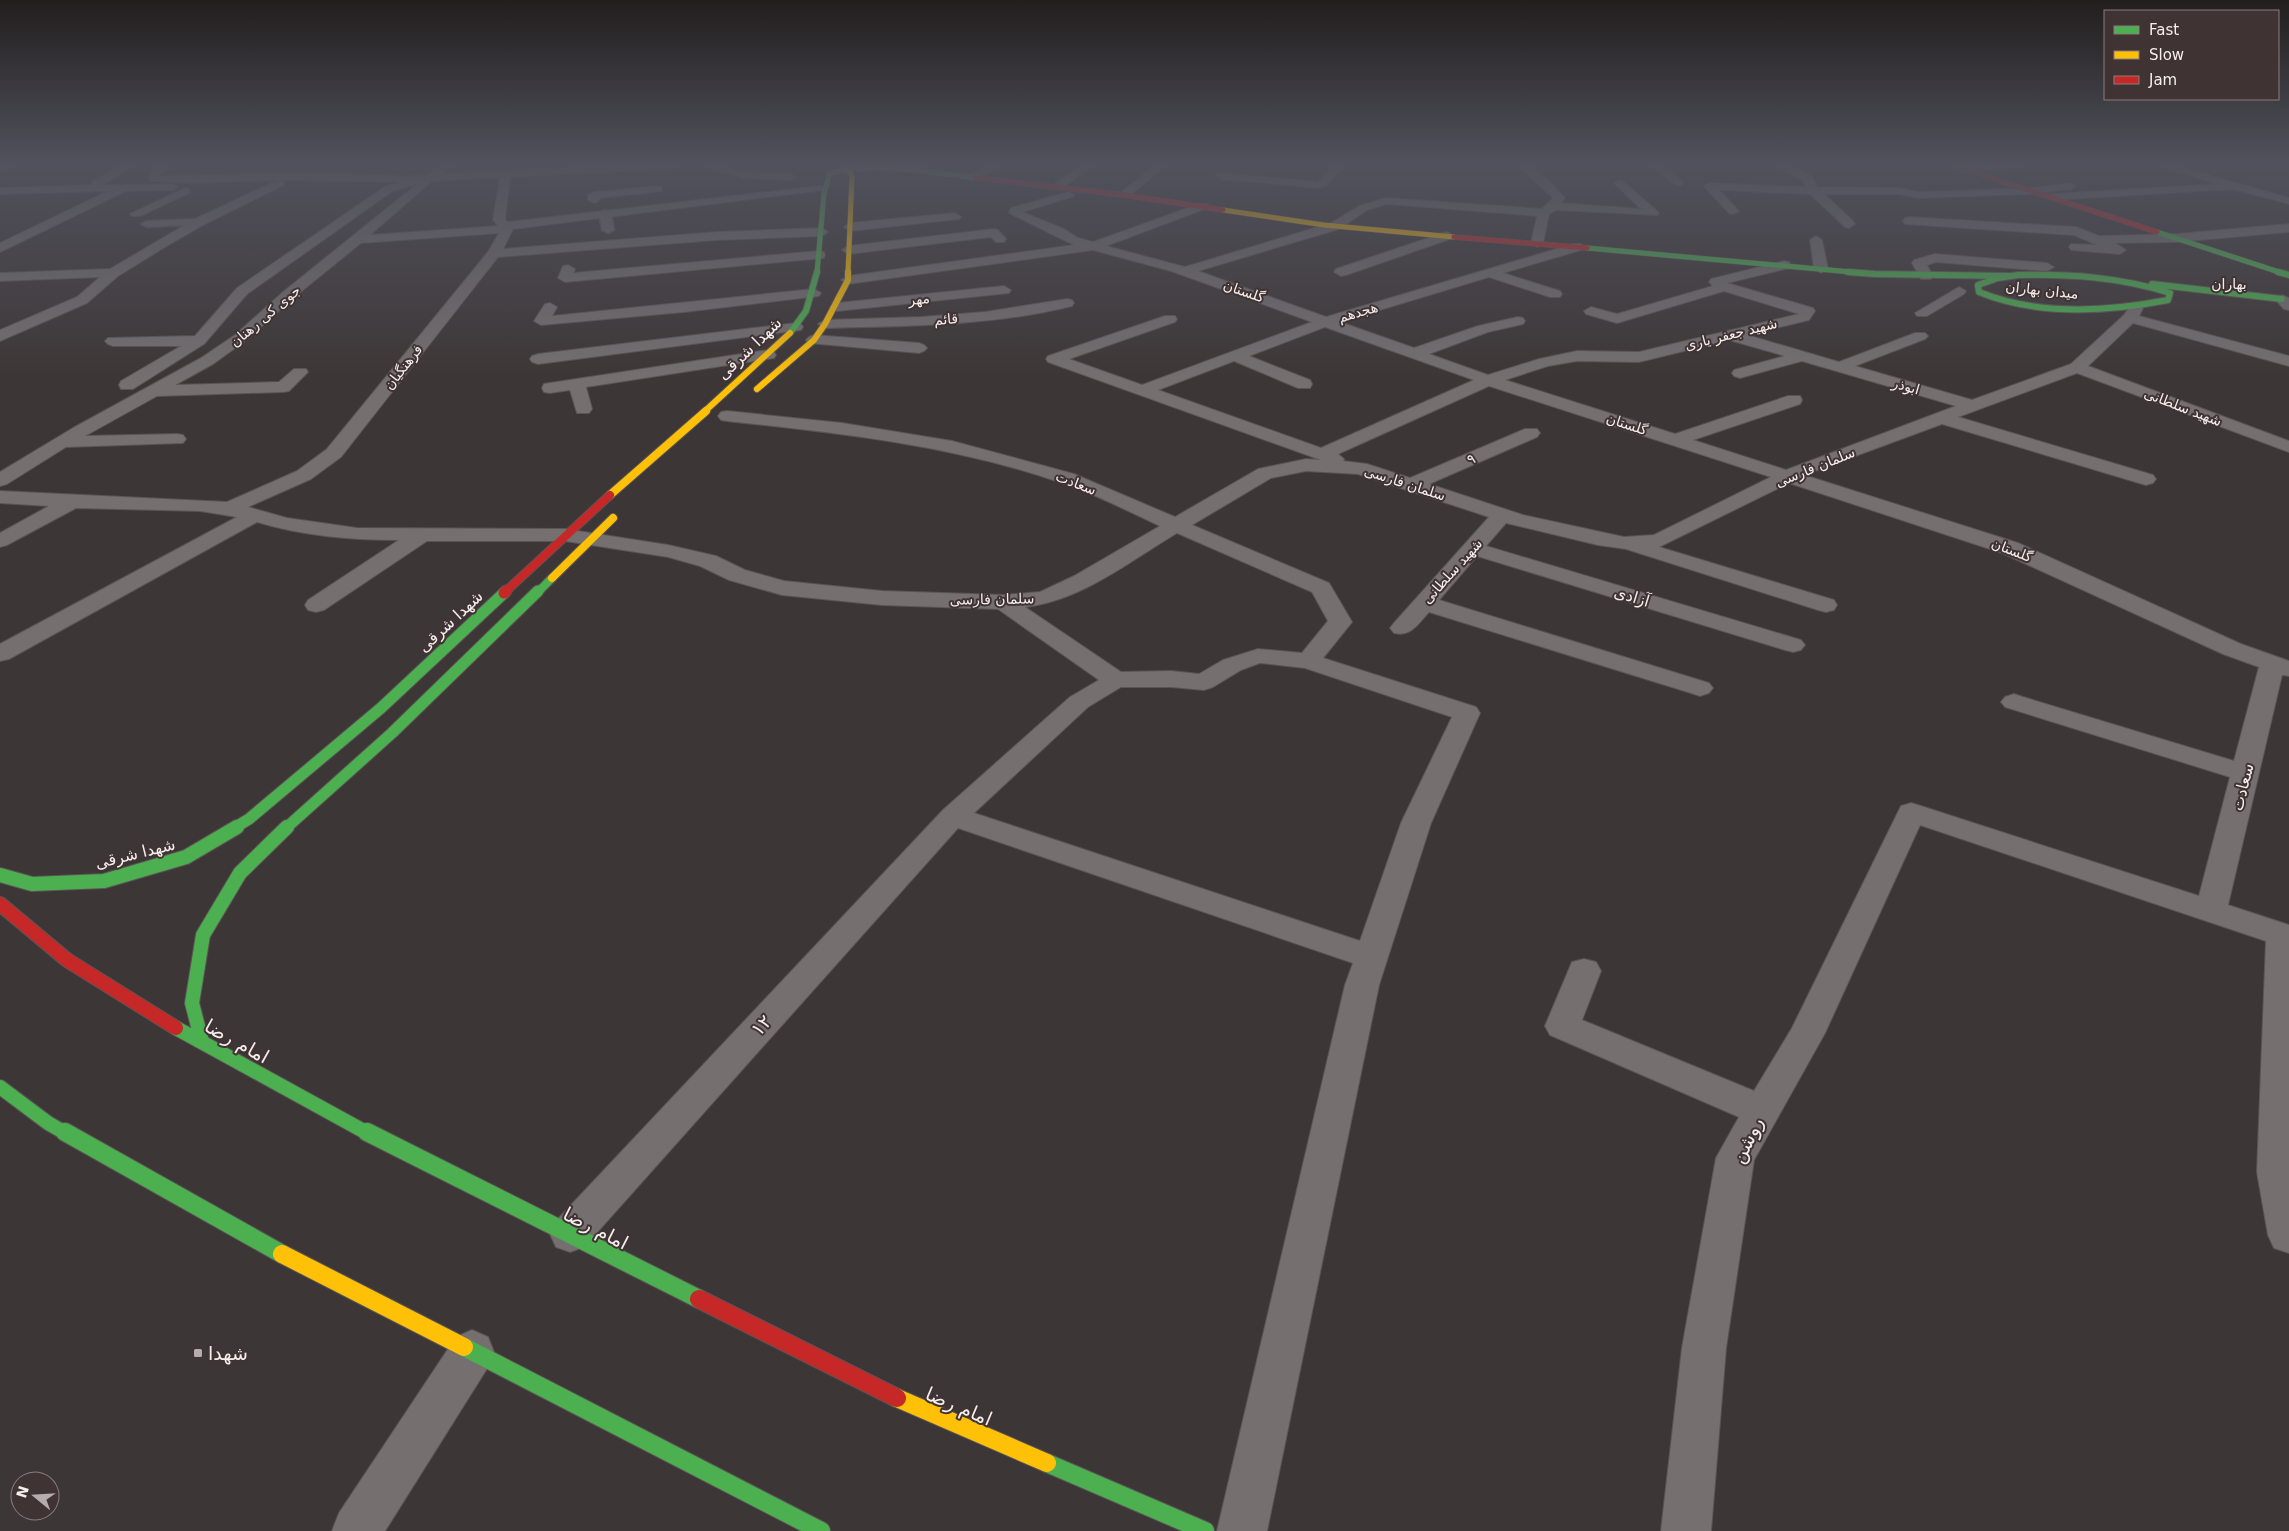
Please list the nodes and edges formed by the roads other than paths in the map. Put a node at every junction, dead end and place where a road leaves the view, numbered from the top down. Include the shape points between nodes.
1 (24, 236) edge
2 (175, 236) edge
3 (320, 236) edge
4 (362, 236) edge
5 (390, 236) edge
6 (502, 236) edge
7 (711, 236) edge
8 (821, 236) edge
9 (849, 236) edge
10 (936, 236) edge
11 (963, 236) edge
12 (997, 236) edge
13 (1065, 236) edge
14 (1117, 236) edge
15 (1300, 236) edge
16 (1445, 236) edge
17 (1451, 236) edge
18 (1540, 236) edge
19 (2089, 236) edge
20 (2172, 236) edge
21 (2194, 236) edge
22 (2177, 238) junction
23 (359, 239) junction
24 (940, 239) junction
25 (1000, 239) dead end
26 (1816, 240) dead end
27 (2098, 240) junction
28 (1537, 244) junction
29 (1094, 246) junction
30 (1577, 247) junction
31 (0, 248) edge
32 (2075, 248) dead end
33 (2244, 248) dead end
34 (2215, 249) junction
35 (848, 250) junction
36 (494, 253) junction
37 (819, 255) junction
38 (1784, 265) junction
39 (2005, 265) junction
40 (2047, 267) dead end
41 (568, 269) dead end
42 (1821, 269) junction
43 (1185, 271) junction
44 (1845, 271) junction
45 (1341, 272) dead end
46 (113, 273) junction
47 (1490, 273) junction
48 (2288, 273) edge
49 (28, 276) junction
50 (1926, 276) joint
51 (0, 277) edge
52 (848, 280) junction
53 (2143, 283) junction
54 (1724, 286) junction
55 (0, 288) edge
56 (1004, 290) dead end
57 (1959, 291) junction
58 (814, 293) junction
59 (688, 294) dead end
60 (1555, 294) dead end
61 (1984, 296) junction
62 (2177, 300) junction
63 (2287, 301) edge
64 (1067, 303) dead end
65 (550, 307) dead end
66 (684, 308) junction
67 (833, 308) junction
68 (1591, 311) dead end
69 (1922, 313) dead end
70 (2133, 313) junction
71 (1170, 319) dead end
72 (1327, 321) junction
73 (1518, 321) dead end
74 (825, 324) junction
75 (796, 327) junction
76 (1729, 335) junction
77 (0, 336) edge
78 (1920, 336) dead end
79 (814, 340) junction
80 (113, 341) dead end
81 (199, 341) junction
82 (919, 348) dead end
83 (1416, 353) junction
84 (768, 355) junction
85 (1235, 356) junction
86 (1802, 356) junction
87 (538, 359) dead end
88 (2289, 361) edge
89 (1838, 367) junction
90 (2077, 367) junction
91 (300, 372) dead end
92 (1740, 373) dead end
93 (1488, 380) junction
94 (578, 384) junction
95 (1304, 384) dead end
96 (550, 388) dead end
97 (1144, 390) junction
98 (154, 391) junction
99 (115, 392) dead end
100 (1794, 400) dead end
101 (1974, 406) junction
102 (583, 409) dead end
103 (734, 410) joint
104 (1942, 418) junction
105 (2281, 426) dead end
106 (2249, 431) junction
107 (1532, 433) dead end
108 (177, 439) dead end
109 (1676, 440) junction
110 (66, 442) junction
111 (2289, 447) edge
112 (1322, 454) junction
113 (1360, 468) junction
114 (1789, 476) junction
115 (2146, 479) dead end
116 (0, 480) edge
117 (1411, 485) junction
118 (0, 497) edge
119 (72, 502) junction
120 (229, 508) junction
121 (620, 512) dead end
122 (1502, 515) junction
123 (254, 516) junction
124 (1177, 525) junction
125 (421, 535) junction
126 (565, 535) junction
127 (591, 538) junction
128 (0, 542) edge
129 (1624, 543) junction
130 (1472, 548) junction
131 (1003, 602) junction
132 (1423, 603) junction
133 (316, 605) dead end
134 (1826, 605) dead end
135 (1402, 628) dead end
136 (1792, 645) dead end
137 (0, 654) edge
138 (1308, 661) junction
139 (2281, 666) edge
140 (1116, 680) junction
141 (1700, 688) dead end
142 (2014, 702) dead end
143 (381, 708) junction
144 (414, 711) junction
145 (2245, 773) junction
146 (953, 816) junction
147 (0, 875) edge
148 (0, 904) edge
149 (2211, 911) junction
150 (2286, 936) edge
151 (1371, 957) junction
152 (1584, 971) dead end
153 (202, 1042) junction
154 (0, 1087) edge
155 (0, 1099) edge
156 (16, 1099) junction
157 (1762, 1110) junction
158 (570, 1234) junction
159 (2289, 1235) edge
160 (472, 1352) junction
161 (357, 1531) edge
162 (821, 1531) edge
163 (1205, 1531) edge
164 (1242, 1531) edge
165 (1686, 1531) edge

1 - 31 street
2 - 46 street
3 - 81 street, جوی کی رهنان via 242,291
4 - 23 street, جوی کی رهنان
5 - 23 street
6 - 36 street, فرهنگیان
7 - 36 street
8 - 37 main road, شهدا شرقی
9 - 35 main road
10 - 24 street
11 - 24 street
12 - 25 street
13 - 29 street, گلستان
14 - 29 street
15 - 43 street
16 - 45 street
17 - 28 main road
18 - 28 street
19 - 27 street
20 - 22 main road
21 - 22 street
22 - 27 street
22 - 34 main road
23 - 98 street, جوی کی رهنان via 240,338
24 - 35 street
26 - 42 street
27 - 32 street via 2120,250
28 - 30 main road
29 - 43 street, گلستان
29 - 52 street
30 - 38 main road
30 - 47 street, هجدهم
33 - 34 street
34 - 48 main road
35 - 52 main road
36 - 120 street, فرهنگیان via 334,453 304,476
37 - 41 street via 648,265 565,278
37 - 58 main road, شهدا شرقی
38 - 42 main road
38 - 54 street via 1716,282
39 - 40 street
39 - 50 street via 1935,258 1919,263
39 - 53 main road, میدان بهاران via 2061,276
39 - 61 main road, میدان بهاران via 1978,285
42 - 44 main road
43 - 72 street, گلستان
44 - 50 main road
44 - 57 main road
46 - 49 street
46 - 77 street via 82,300
47 - 60 street
47 - 72 street, هجدهم
49 - 51 street
49 - 55 street
52 - 67 main road
53 - 62 main road, میدان بهاران via 2170,293
53 - 63 main road
54 - 68 street via 1617,319
54 - 76 street, شهید جعفر یاری via 1808,311 1804,316
56 - 67 street, مهر
57 - 61 main road
57 - 69 street
58 - 66 street
58 - 75 main road, شهدا شرقی
59 - 66 street
61 - 70 main road, میدان بهاران via 2003,302
62 - 63 main road, بهاران
62 - 70 main road, میدان بهاران
64 - 74 street, قائم via 985,316
65 - 66 street via 542,321
67 - 74 main road
70 - 88 street
70 - 90 street, سلمان فارسی
71 - 97 street via 1054,359
72 - 83 street, گلستان
72 - 85 street, هجدهم
73 - 83 street via 1483,329
74 - 79 main road
75 - 84 main road, شهدا شرقی
75 - 87 street
76 - 86 street, ابوذر
76 - 93 street, شهید جعفر یاری via 1639,357 1577,356 1545,362
78 - 89 street
79 - 82 street
79 - 103 main road
80 - 81 street
81 - 99 street, جوی کی رهنان
83 - 93 street, گلستان
84 - 94 street
84 - 126 main road, شهدا شرقی
85 - 95 street
85 - 97 street, هجدهم
86 - 89 street, ابوذر
86 - 92 street
89 - 101 street, ابوذر
90 - 101 street, سلمان فارسی
90 - 106 street, شهید سلطانی
91 - 98 street via 283,387
93 - 109 street, گلستان
93 - 112 street, شهید جعفر یاری
94 - 96 street
94 - 102 street
97 - 112 street
98 - 110 street, جوی کی رهنان
100 - 109 street
101 - 104 street, سلمان فارسی
103 - 124 street, سعادت via 952,446 1067,478
104 - 114 street, سلمان فارسی
104 - 115 street
105 - 106 street
106 - 111 street, شهید سلطانی
107 - 117 street, ۹
108 - 110 street
109 - 114 street, گلستان
110 - 116 street, جوی کی رهنان
112 - 113 street
113 - 117 street, سلمان فارسی
113 - 124 street, سلمان فارسی via 1306,465 1265,473
114 - 129 street, سلمان فارسی via 1658,541
114 - 139 street, گلستان via 2010,548 2232,648
117 - 122 street, سلمان فارسی
118 - 119 street
119 - 120 street
119 - 128 street
120 - 123 street
121 - 127 main road
122 - 129 street, سلمان فارسی
122 - 130 street, شهید سلطانی
123 - 125 street via 356,534
123 - 137 street
124 - 131 street, سلمان فارسی via 1082,581 1045,598
124 - 138 street, سعادت via 1321,588 1340,622
125 - 126 street
125 - 133 street
126 - 127 street
126 - 143 main road, شهدا شرقی
127 - 131 street, سلمان فارسی via 708,561 737,575 782,588 882,598
127 - 144 main road
129 - 134 street
130 - 132 street, شهید سلطانی
130 - 136 street, آزادی
131 - 140 street
132 - 135 street, شهید سلطانی
132 - 141 street
138 - 140 street via 1258,656 1232,665 1204,682
138 - 151 street via 1466,713 1416,823
139 - 145 street, سعادت
140 - 146 street, ۱۲ via 1079,702
142 - 145 street
143 - 144 main road
143 - 147 main road, شهدا شرقی via 249,819 186,857 104,881 32,884
144 - 153 main road via 240,873 203,935 192,1003
145 - 149 street, سعادت
146 - 151 street
146 - 158 street, ۱۲
148 - 153 main road, امام رضا via 67,960
149 - 150 street
149 - 157 street, روشن via 1911,812 1807,1033
150 - 159 street via 2277,1172
151 - 164 street via 1362,985
152 - 157 street via 1562,1026
153 - 158 main road, امام رضا via 388,1144
154 - 156 main road
155 - 156 main road
156 - 160 main road via 48,1124 273,1248
157 - 165 street, روشن via 1734,1158 1704,1348
158 - 163 main road, امام رضا via 904,1401
160 - 161 street
160 - 162 main road

